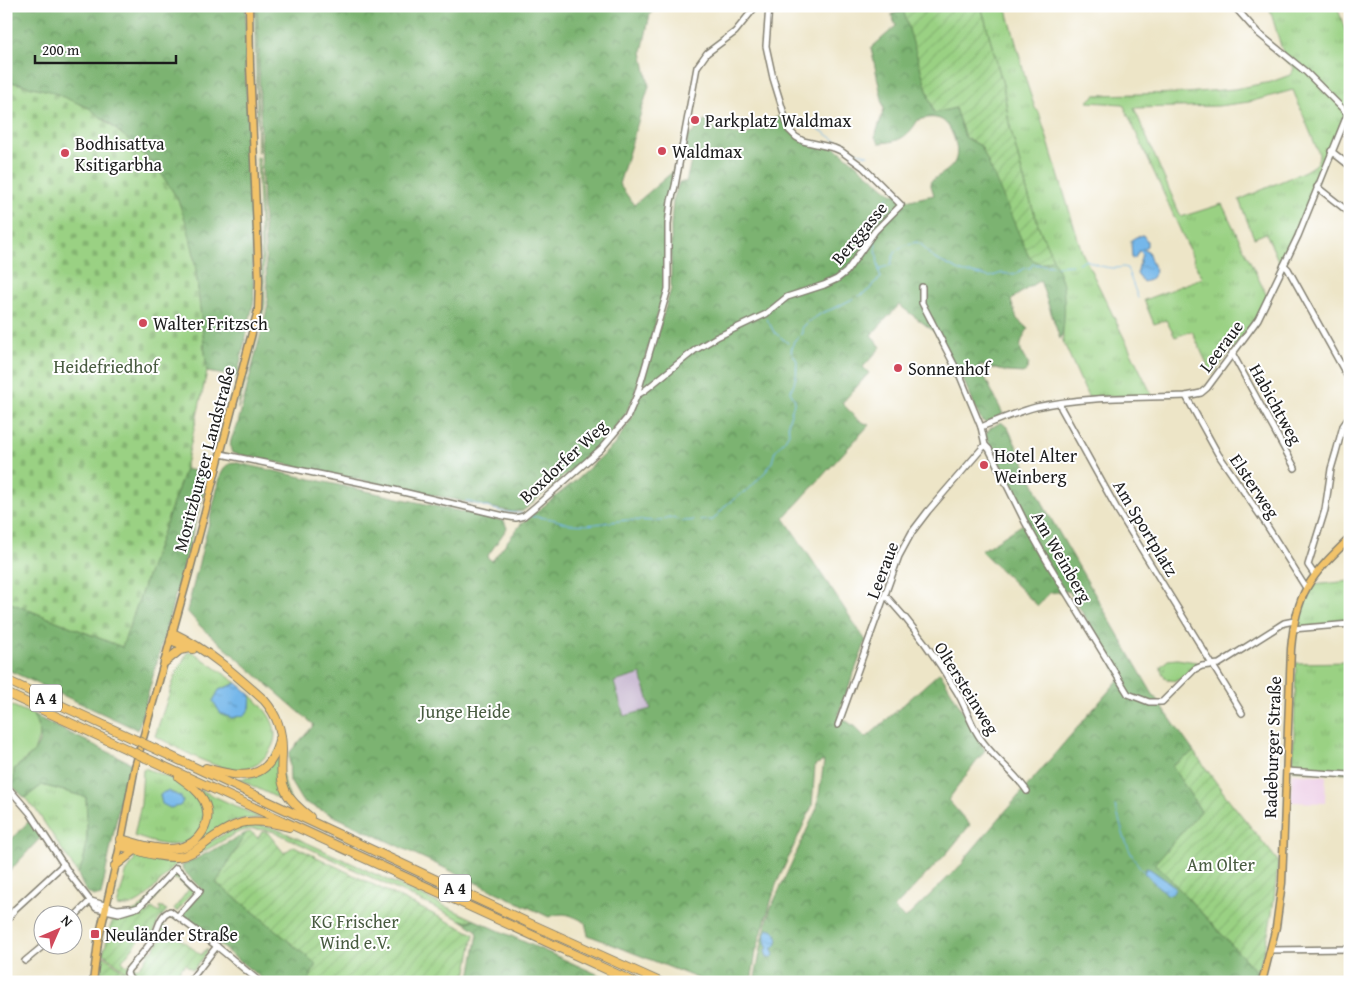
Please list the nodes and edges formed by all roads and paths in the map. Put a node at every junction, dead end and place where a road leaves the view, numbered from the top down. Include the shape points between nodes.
1 (249, 6) edge
2 (756, 6) edge
3 (769, 6) edge
4 (1234, 6) edge
5 (1349, 112) edge
6 (1331, 151) junction
7 (1350, 166) edge
8 (1317, 187) junction
9 (1350, 213) edge
10 (1284, 266) junction
11 (922, 287) dead end
12 (1232, 353) junction
13 (1350, 381) edge
14 (637, 395) junction
15 (1186, 396) junction
16 (1060, 403) junction
17 (1350, 416) edge
18 (981, 427) junction
19 (985, 445) junction
20 (221, 454) junction
21 (1295, 468) dead end
22 (1350, 538) edge
23 (1314, 574) junction
24 (1306, 588) junction
25 (886, 596) junction
26 (1294, 621) junction
27 (1350, 624) edge
28 (1293, 629) junction
29 (172, 637) junction
30 (190, 648) junction
31 (165, 662) junction
32 (1213, 665) junction
33 (223, 667) junction
34 (6, 680) edge
35 (6, 693) edge
36 (1242, 713) dead end
37 (838, 725) dead end
38 (281, 734) junction
39 (182, 762) junction
40 (168, 768) junction
41 (1287, 771) junction
42 (1350, 774) edge
43 (6, 789) edge
44 (1027, 791) dead end
45 (322, 826) junction
46 (310, 833) junction
47 (121, 843) junction
48 (135, 850) junction
49 (64, 864) junction
50 (115, 866) junction
51 (90, 901) junction
52 (105, 908) junction
53 (82, 909) edge
54 (178, 916) junction
55 (6, 922) edge
56 (217, 946) junction
57 (1350, 949) edge
58 (1270, 950) junction
59 (32, 955) edge
60 (25, 961) dead end
61 (1261, 979) edge
62 (93, 982) edge
63 (134, 982) edge
64 (189, 982) edge
65 (260, 982) edge
66 (634, 982) edge
67 (660, 982) edge

1 - 20 main road, Moritzburger Landstraße via 260,299
2 - 14 street, Boxdorfer Weg via 735,32 707,53 697,67 671,201 668,289
3 - 14 street, Berggasse via 766,46 789,130 803,141 841,151 863,167 901,205 874,231 846,272 837,279 787,298 766,314 717,337
4 - 5 street via 1258,33
5 - 6 street, Leeraue
6 - 7 street
6 - 8 street, Leeraue
8 - 9 street
8 - 10 street, Leeraue
10 - 12 street, Leeraue via 1258,319
10 - 13 street
11 - 18 street, Am Weinberg via 922,303 960,376
12 - 15 street, Leeraue via 1207,388 1201,393
12 - 21 street, Habichtweg
14 - 20 street, Boxdorfer Weg via 627,418 601,449 524,516 516,518
15 - 16 street, Leeraue
15 - 24 street, Elsterweg via 1218,454
16 - 18 street, Leeraue via 1018,412
16 - 32 street, Am Sportplatz via 1118,511
17 - 23 street via 1343,426 1325,510 1308,565
18 - 19 street, Am Weinberg
19 - 25 street, Leeraue via 912,532 899,556
19 - 32 street, Am Weinberg via 1038,545 1128,694 1149,702 1162,702 1195,669
20 - 29 main road, Moritzburger Landstraße
22 - 23 main road, Radeburger Straße
23 - 24 main road, Radeburger Straße
24 - 26 main road, Radeburger Straße
25 - 37 street, Leeraue
25 - 44 street, Oltersteinweg via 957,692 977,734
26 - 28 main road, Radeburger Straße
26 - 32 street
27 - 28 street
28 - 41 main road, Radeburger Straße
29 - 30 highway
29 - 31 main road, Moritzburger Landstraße
29 - 33 highway via 198,647
30 - 31 highway via 180,650
30 - 33 highway
31 - 47 main road, Moritzburger Landstraße via 135,766
32 - 36 street, Am Sportplatz
33 - 38 highway via 264,700 276,716
34 - 39 highway, A 4, bridge
35 - 40 highway, A 4, bridge
38 - 39 highway via 271,761 254,774 235,776
38 - 45 highway via 281,774 286,791 295,804
39 - 45 highway, A 4
40 - 46 highway, A 4
40 - 47 highway via 193,787 205,802 207,819 202,833 186,846 173,849
41 - 42 street
41 - 58 main road, Radeburger Straße via 1282,883
43 - 49 street via 30,813
45 - 67 highway, A 4
46 - 48 highway via 268,822 244,822 228,827 195,851 177,857
46 - 66 highway, A 4
47 - 48 highway
47 - 50 main road, Moritzburger Landstraße
48 - 50 highway
49 - 51 street
49 - 55 street via 15,909
50 - 52 main road, Moritzburger Landstraße
51 - 52 street via 96,908
51 - 53 street
52 - 54 street via 119,913 139,907 176,868 200,891
52 - 62 main road, Moritzburger Landstraße
54 - 56 street
54 - 63 street via 168,912 160,920 155,936 127,972
56 - 64 street
56 - 65 street
57 - 58 street
58 - 61 main road, Radeburger Straße
59 - 60 street

